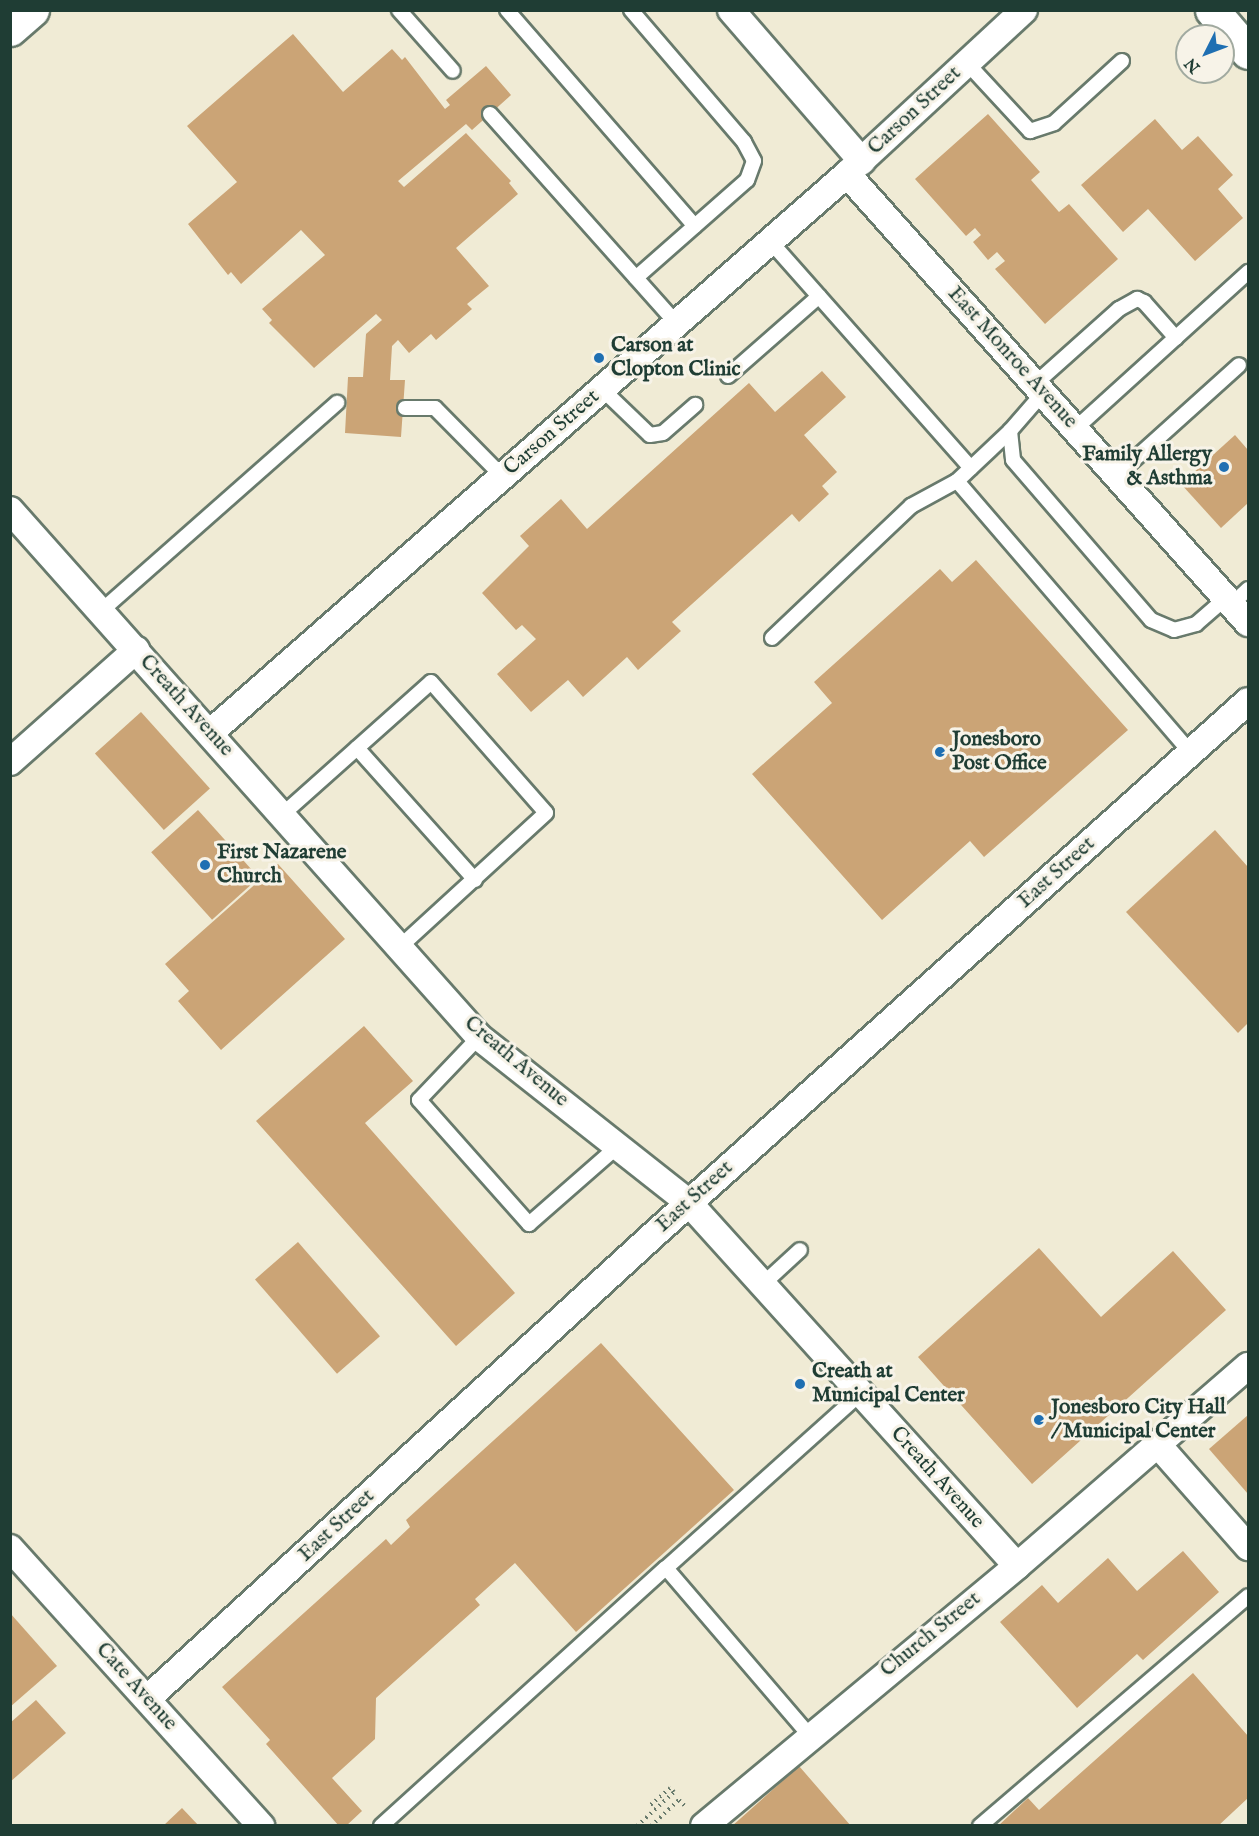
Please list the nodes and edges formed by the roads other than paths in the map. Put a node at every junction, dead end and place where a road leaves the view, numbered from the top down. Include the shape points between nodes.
1 (32, 10) edge
2 (399, 10) edge
3 (507, 10) edge
4 (631, 10) edge
5 (731, 10) edge
6 (1024, 10) edge
7 (1212, 10) edge
8 (10, 29) edge
9 (1248, 52) edge
10 (1122, 61) dead end
11 (967, 63) junction
12 (453, 71) dead end
13 (489, 114) dead end
14 (854, 167) junction
15 (695, 226) junction
16 (770, 241) junction
17 (1248, 272) edge
18 (636, 278) junction
19 (819, 296) junction
20 (676, 323) junction
21 (1176, 338) junction
22 (1239, 365) dead end
23 (728, 376) dead end
24 (1039, 388) junction
25 (602, 389) junction
26 (337, 403) dead end
27 (695, 405) dead end
28 (405, 408) dead end
29 (1075, 429) junction
30 (1010, 431) junction
31 (971, 468) junction
32 (1117, 475) junction
33 (502, 476) junction
34 (957, 482) junction
35 (10, 510) edge
36 (1235, 597) edge
37 (101, 611) junction
38 (1248, 623) edge
39 (772, 638) dead end
40 (136, 650) junction
41 (1248, 702) edge
42 (211, 732) junction
43 (357, 748) junction
44 (1191, 753) junction
45 (10, 762) edge
46 (283, 814) junction
47 (475, 880) junction
48 (400, 947) junction
49 (479, 1037) junction
50 (618, 1146) junction
51 (689, 1203) junction
52 (800, 1250) dead end
53 (763, 1284) junction
54 (1248, 1366) edge
55 (861, 1393) junction
56 (1159, 1446) junction
57 (1248, 1547) edge
58 (10, 1548) edge
59 (1017, 1566) junction
60 (666, 1568) junction
61 (1248, 1596) edge
62 (147, 1699) junction
63 (809, 1735) junction
64 (261, 1826) edge
65 (381, 1826) edge
66 (704, 1826) edge
67 (980, 1826) edge

1 - 8 street
2 - 12 lane
3 - 15 lane
4 - 15 lane via 744,142 754,161 747,180
5 - 14 street, East Monroe Avenue
6 - 11 street, Carson Street
7 - 9 street
10 - 11 lane via 1054,123 1030,131
11 - 14 street, Carson Street
13 - 18 lane
14 - 16 street, Carson Street
14 - 24 street, East Monroe Avenue
15 - 18 lane
16 - 19 lane
16 - 20 street, Carson Street
17 - 21 lane
18 - 20 lane
19 - 23 lane
19 - 31 lane
20 - 25 street, Carson Street
21 - 24 lane via 1137,299 1119,309
21 - 29 lane
22 - 32 lane
24 - 29 street, East Monroe Avenue
24 - 30 lane
25 - 27 lane via 650,435 663,434
25 - 33 street, Carson Street
26 - 37 lane
28 - 33 lane via 435,408
29 - 32 street, East Monroe Avenue
30 - 31 lane
30 - 36 lane via 1013,460 1151,620 1174,630 1196,624
31 - 34 lane
32 - 36 street, East Monroe Avenue
33 - 42 street, Carson Street
34 - 39 lane via 911,506
34 - 44 lane
35 - 37 street, Creath Avenue
36 - 38 street, East Monroe Avenue
37 - 40 street, Creath Avenue
40 - 42 street, Creath Avenue
40 - 45 street
41 - 44 street, East Street
42 - 46 street, Creath Avenue
43 - 46 lane
43 - 47 lane
43 - 47 lane via 431,682 546,813
44 - 51 street, East Street
46 - 48 street, Creath Avenue
47 - 48 lane
48 - 49 street, Creath Avenue
49 - 50 street, Creath Avenue
49 - 50 lane via 418,1100 529,1224
50 - 51 street, Creath Avenue
51 - 53 street, Creath Avenue
51 - 62 street, East Street
52 - 53 lane
53 - 55 street, Creath Avenue
54 - 56 street, Church Street
55 - 59 street, Creath Avenue
55 - 60 lane
56 - 57 street
56 - 59 street, Church Street
58 - 62 street, Cate Avenue
59 - 63 street, Church Street
60 - 63 lane
60 - 65 lane
61 - 67 lane
62 - 64 street, Cate Avenue
63 - 66 street, Church Street

